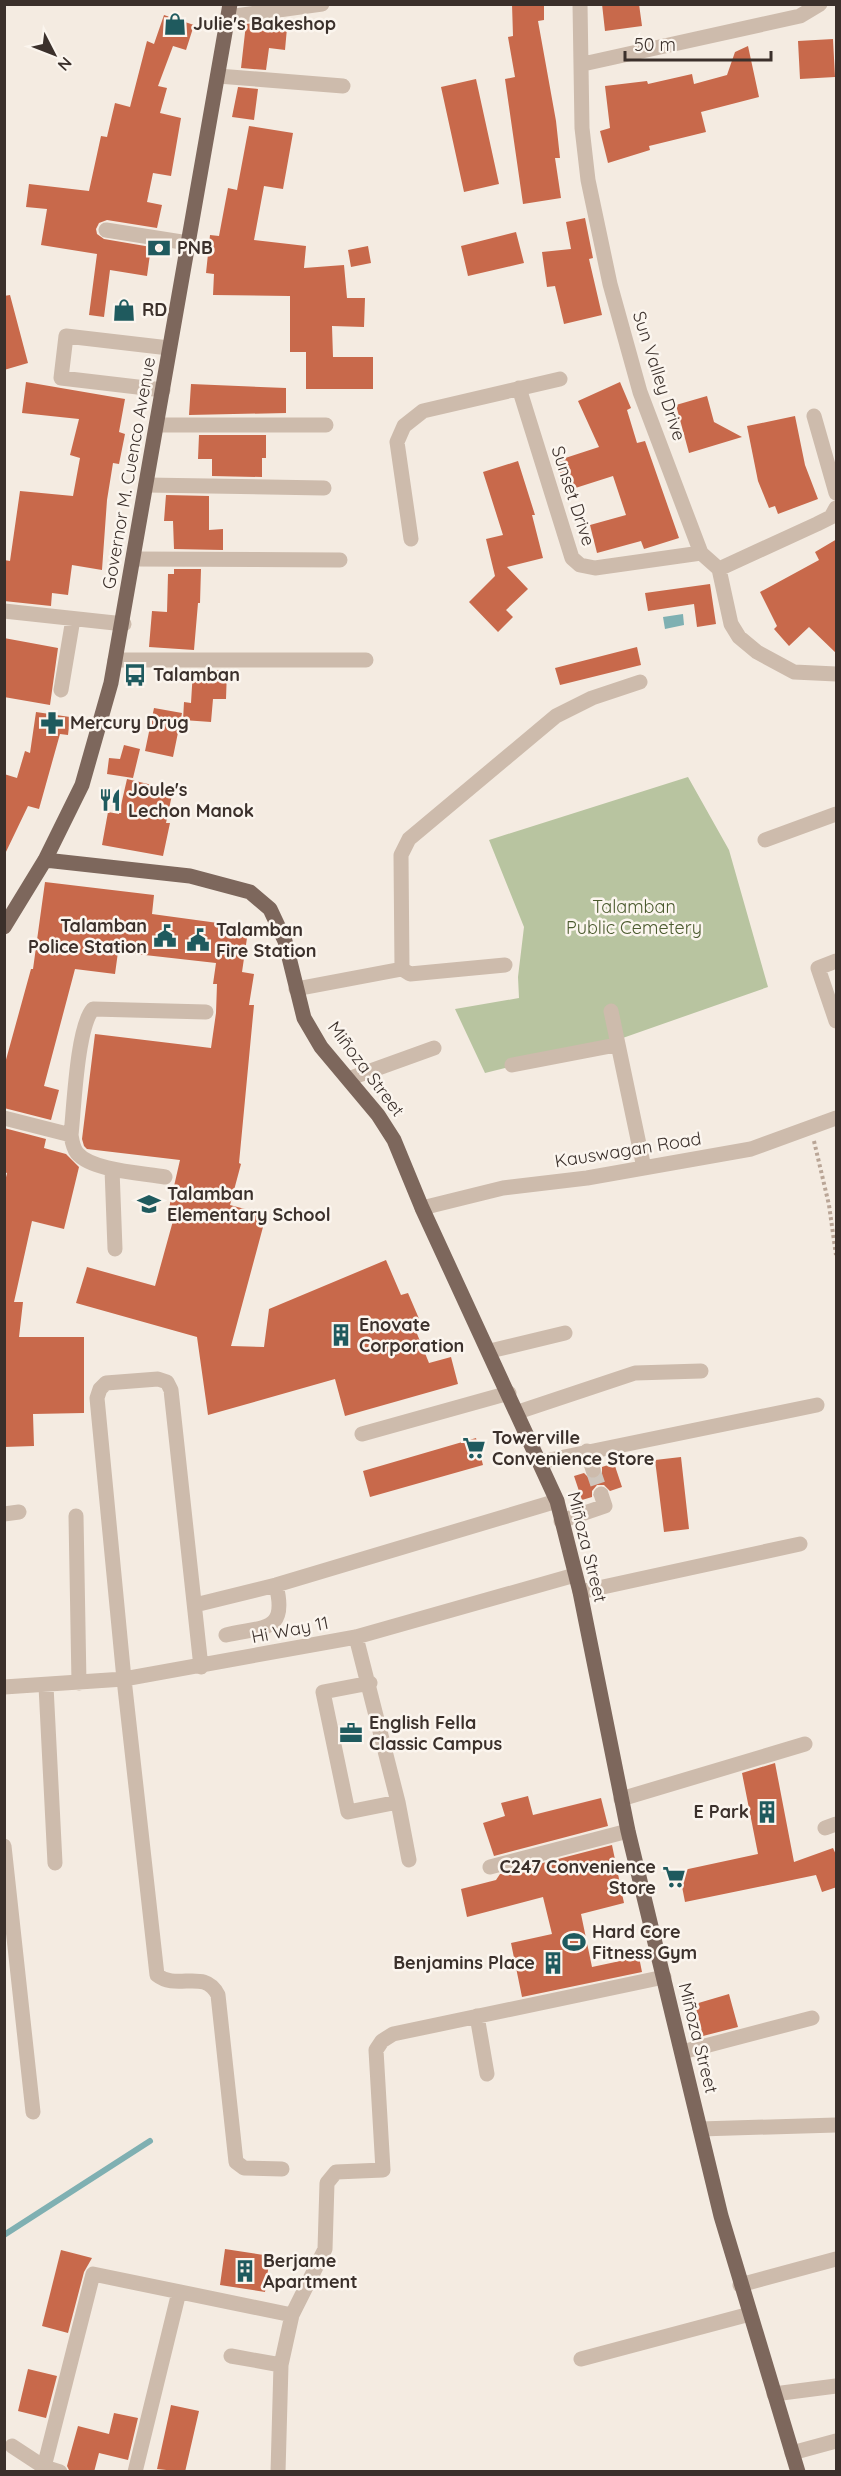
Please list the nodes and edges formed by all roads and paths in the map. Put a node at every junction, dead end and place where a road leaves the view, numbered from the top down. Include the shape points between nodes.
1 (322, 4) edge
2 (580, 4) edge
3 (820, 4) edge
4 (229, 11) edge
5 (583, 64) junction
6 (218, 76) junction
7 (343, 86) dead end
8 (106, 230) dead end
9 (188, 243) junction
10 (169, 348) junction
11 (560, 379) dead end
12 (519, 388) junction
13 (163, 390) junction
14 (814, 416) dead end
15 (157, 425) junction
16 (326, 425) dead end
17 (146, 485) junction
18 (324, 488) dead end
19 (837, 493) edge
20 (837, 508) edge
21 (411, 539) dead end
22 (701, 553) junction
23 (133, 559) junction
24 (340, 560) dead end
25 (718, 569) junction
26 (4, 611) edge
27 (74, 619) junction
28 (124, 624) junction
29 (115, 660) junction
30 (366, 660) dead end
31 (837, 674) edge
32 (640, 682) dead end
33 (61, 690) dead end
34 (837, 814) edge
35 (765, 840) dead end
36 (45, 860) junction
37 (4, 927) edge
38 (837, 961) edge
39 (505, 965) dead end
40 (402, 969) junction
41 (296, 989) junction
42 (611, 1011) dead end
43 (206, 1012) dead end
44 (837, 1021) edge
45 (616, 1045) junction
46 (434, 1048) dead end
47 (512, 1065) dead end
48 (348, 1079) junction
49 (4, 1118) edge
50 (837, 1118) edge
51 (71, 1135) junction
52 (815, 1146) dead end
53 (112, 1168) junction
54 (644, 1168) junction
55 (165, 1177) dead end
56 (422, 1208) junction
57 (115, 1249) dead end
58 (837, 1255) edge
59 (565, 1333) dead end
60 (490, 1351) junction
61 (701, 1371) dead end
62 (508, 1393) junction
63 (817, 1405) dead end
64 (518, 1412) junction
65 (362, 1434) dead end
66 (587, 1451) junction
67 (540, 1462) junction
68 (593, 1470) tunnel mouth
69 (601, 1494) dead end
70 (557, 1501) junction
71 (76, 1516) dead end
72 (561, 1521) junction
73 (800, 1544) dead end
74 (575, 1575) junction
75 (276, 1585) junction
76 (580, 1592) junction
77 (195, 1605) junction
78 (226, 1635) dead end
79 (357, 1637) junction
80 (201, 1667) junction
81 (124, 1679) junction
82 (80, 1683) junction
83 (369, 1683) junction
84 (46, 1686) junction
85 (4, 1688) edge
86 (806, 1744) dead end
87 (621, 1799) junction
88 (398, 1802) junction
89 (628, 1831) junction
90 (4, 1846) edge
91 (409, 1860) dead end
92 (55, 1863) dead end
93 (490, 1867) dead end
94 (664, 1977) junction
95 (477, 2016) junction
96 (812, 2018) dead end
97 (682, 2052) junction
98 (487, 2074) dead end
99 (33, 2112) dead end
100 (837, 2125) edge
101 (700, 2129) junction
102 (282, 2169) dead end
103 (837, 2259) edge
104 (740, 2285) junction
105 (178, 2292) junction
106 (750, 2314) junction
107 (292, 2315) junction
108 (231, 2356) dead end
109 (581, 2359) dead end
110 (282, 2365) junction
111 (837, 2386) edge
112 (774, 2394) junction
113 (837, 2442) edge
114 (12, 2446) dead end
115 (792, 2453) junction
116 (44, 2467) junction
117 (60, 2472) edge
118 (135, 2472) edge
119 (278, 2472) edge
120 (798, 2472) edge

1 - 4 street
2 - 5 street, Sun Valley Drive
3 - 5 street via 800,16
4 - 6 main road, Governor M. Cuenco Avenue
5 - 22 street, Sun Valley Drive via 582,128 588,180 610,284 640,392
6 - 7 street
6 - 9 main road, Governor M. Cuenco Avenue
8 - 9 street
9 - 10 main road, Governor M. Cuenco Avenue
10 - 13 main road, Governor M. Cuenco Avenue
10 - 13 street via 66,336 61,378
11 - 12 street
12 - 21 street via 423,411 404,426 397,442
12 - 22 street, Sunset Drive via 572,558 580,565 595,568
13 - 15 main road, Governor M. Cuenco Avenue
14 - 19 street
15 - 16 street
15 - 17 main road, Governor M. Cuenco Avenue
17 - 18 street
17 - 23 main road, Governor M. Cuenco Avenue
20 - 25 street via 831,517
22 - 25 street, Sun Valley Drive
23 - 24 street
23 - 28 main road, Governor M. Cuenco Avenue
25 - 31 street via 731,624 739,637 794,672
26 - 27 street
27 - 28 street
27 - 33 street
28 - 29 main road, Governor M. Cuenco Avenue
29 - 30 street
29 - 36 main road, Governor M. Cuenco Avenue via 82,785
32 - 40 street via 592,698 556,716 409,839 401,855
34 - 35 street
36 - 37 main road, Governor M. Cuenco Avenue
36 - 41 main road, Miñoza Street via 190,876 250,892 270,909 285,941
38 - 44 street via 818,968
39 - 40 street via 410,974
40 - 41 street
41 - 48 main road, Miñoza Street via 304,1018 321,1047
42 - 45 street
43 - 51 street via 93,1009 80,1047
45 - 47 street
45 - 54 street
46 - 48 street
48 - 56 main road, Miñoza Street via 394,1140
49 - 51 street
50 - 54 street, Kauswagan Road via 751,1149
51 - 53 street via 78,1155
52 - 58 path
53 - 55 street
53 - 57 street
54 - 56 street, Kauswagan Road via 503,1188
56 - 60 main road, Miñoza Street
59 - 60 street
60 - 62 main road, Miñoza Street
61 - 64 street via 636,1373
62 - 64 main road, Miñoza Street
62 - 65 street
63 - 66 street
64 - 67 main road, Miñoza Street
66 - 67 street
66 - 68 street
67 - 70 main road, Miñoza Street
69 - 72 street via 605,1506
70 - 72 main road, Miñoza Street
70 - 75 street
71 - 82 street
72 - 74 main road, Miñoza Street
73 - 76 street
74 - 76 main road, Miñoza Street
74 - 79 street, Hi Way 11
75 - 77 street
75 - 78 street via 280,1617 274,1623
76 - 87 main road, Miñoza Street
77 - 80 street
77 - 81 street via 171,1390 158,1379 106,1383 97,1398
79 - 80 street, Hi Way 11
79 - 83 street
80 - 81 street, Hi Way 11
81 - 82 street, Hi Way 11
81 - 102 street via 157,1975 172,1982 204,1980 213,1985 218,1995 236,2162 244,2168
82 - 84 street, Hi Way 11
83 - 88 street
83 - 88 street via 323,1692 348,1812
84 - 85 street, Hi Way 11
84 - 92 street
86 - 87 street
87 - 89 main road, Miñoza Street
88 - 91 street
89 - 93 street
89 - 94 main road, Miñoza Street
90 - 99 street
94 - 95 street
94 - 97 main road, Miñoza Street
95 - 98 street
95 - 107 street via 393,2034 376,2050 383,2170 332,2174 327,2183 325,2249
96 - 97 street
97 - 101 main road, Miñoza Street
100 - 101 street
101 - 104 main road, Miñoza Street
103 - 104 street
104 - 106 main road, Miñoza Street
105 - 107 street
105 - 116 street via 93,2274
105 - 118 street
106 - 109 street
106 - 112 main road, Miñoza Street
107 - 110 street
108 - 110 street
110 - 119 street
111 - 112 street
112 - 115 main road, Miñoza Street
113 - 115 street
114 - 116 street
115 - 120 main road, Miñoza Street
116 - 117 street

